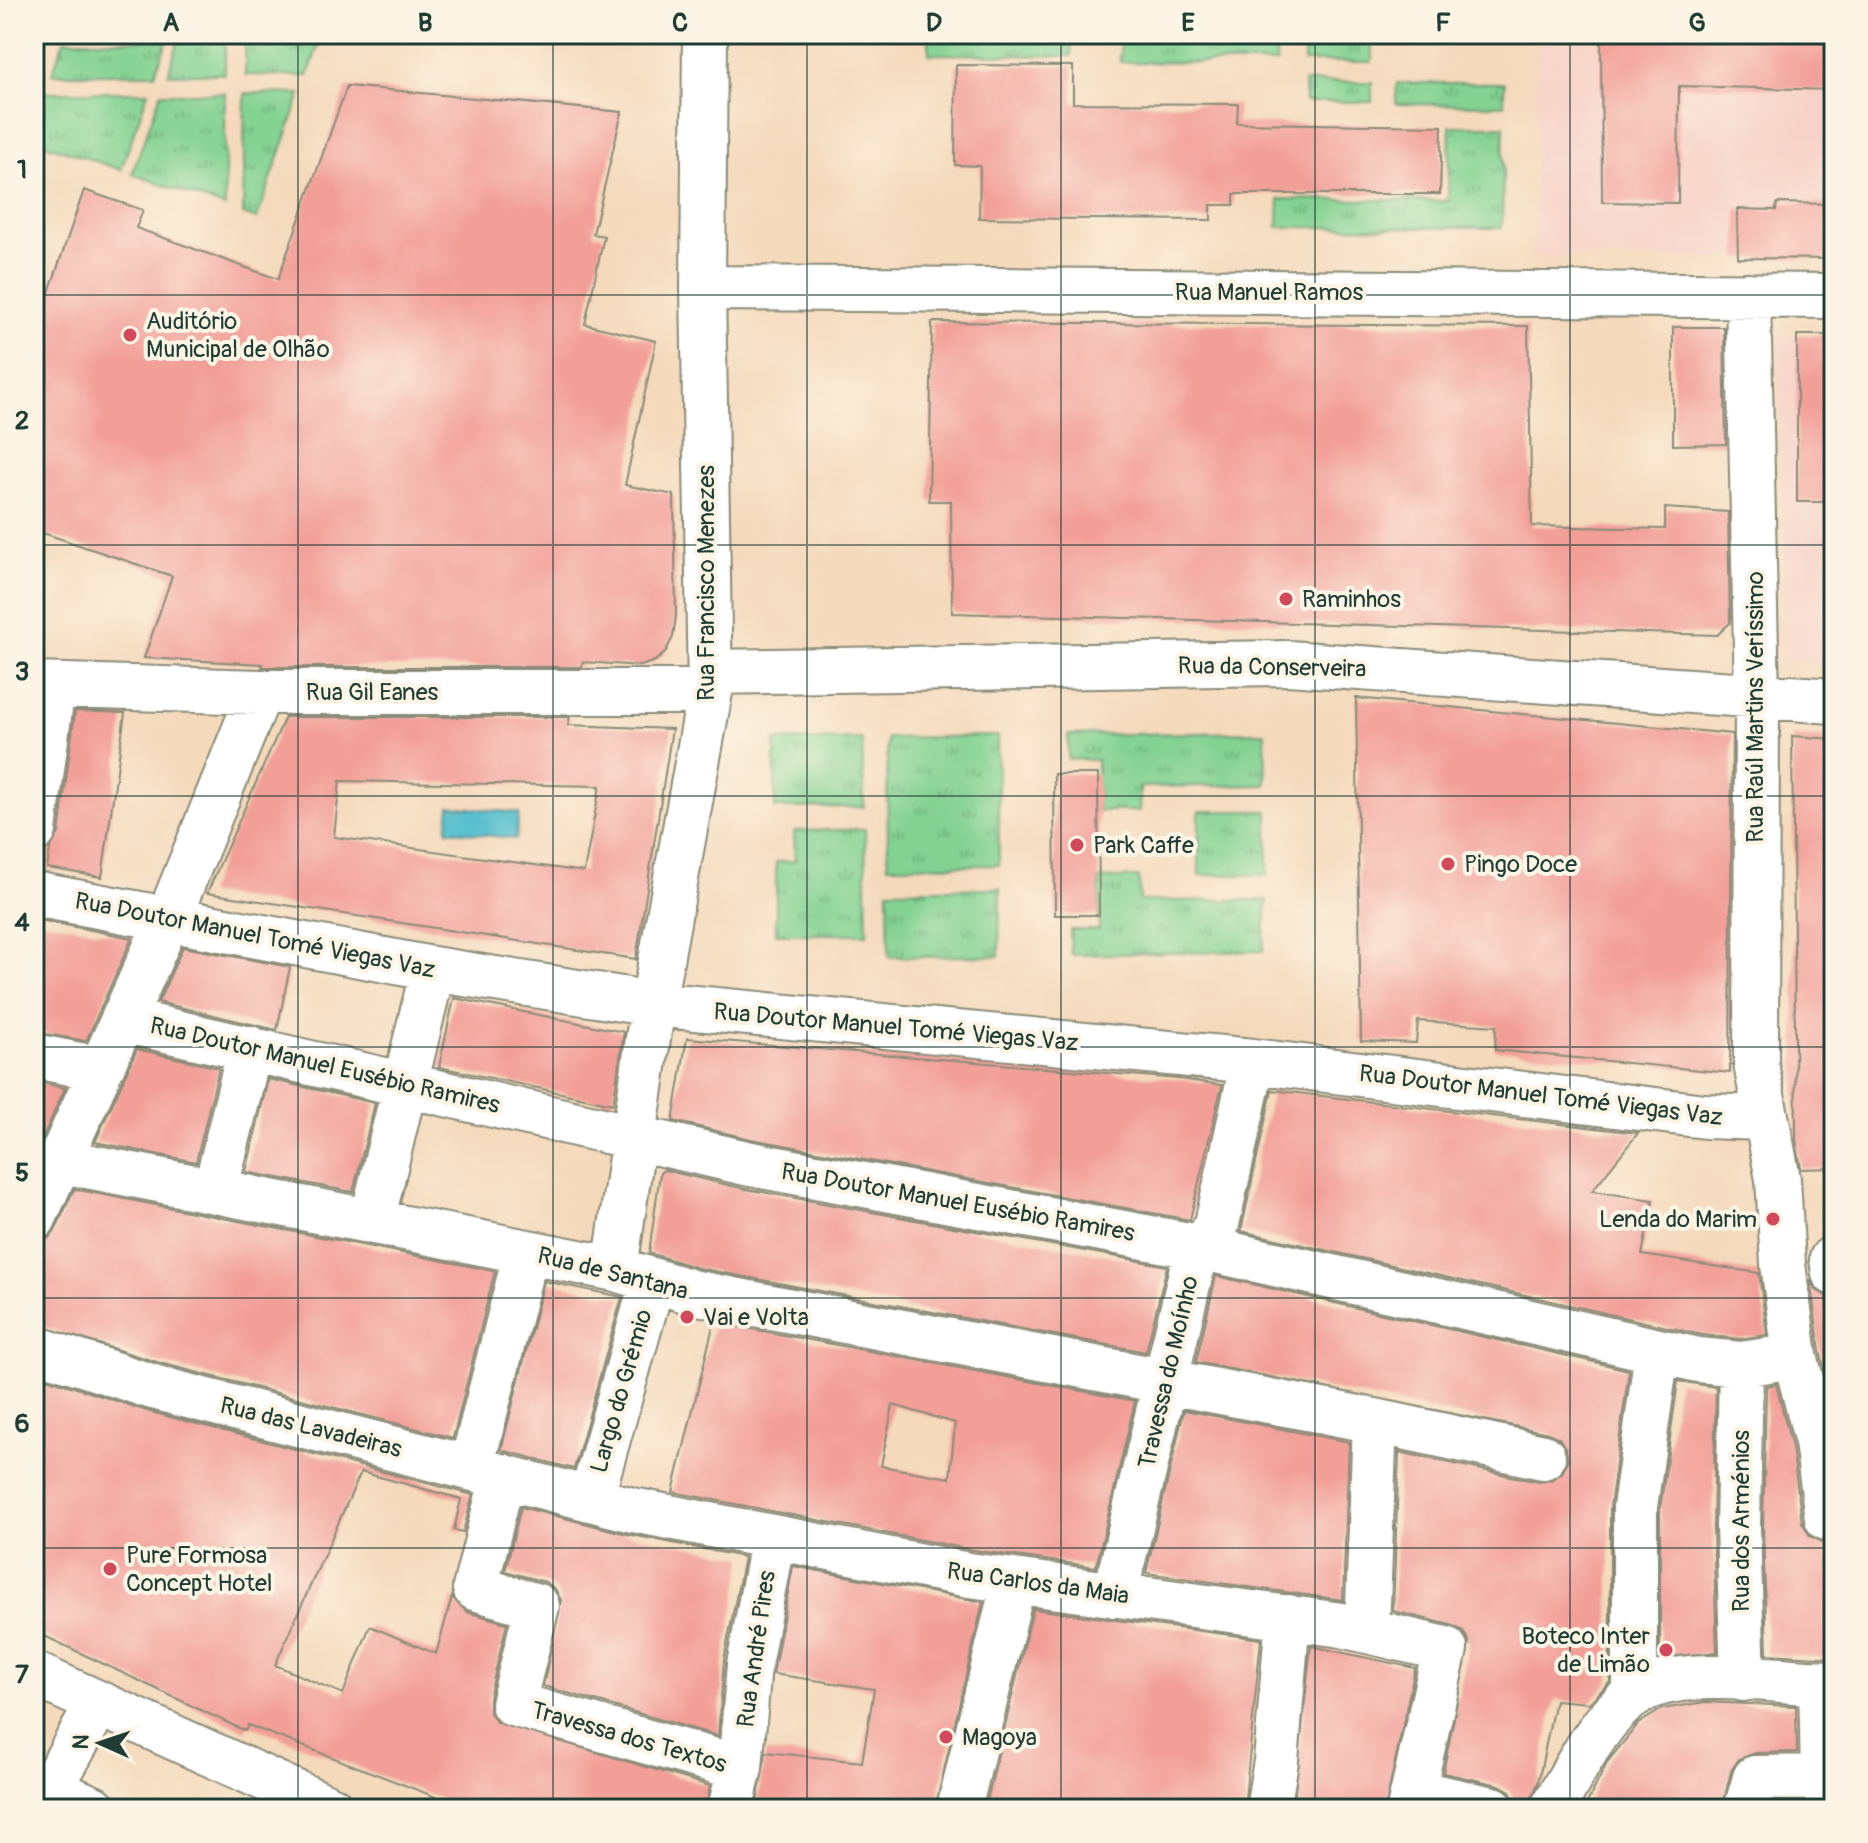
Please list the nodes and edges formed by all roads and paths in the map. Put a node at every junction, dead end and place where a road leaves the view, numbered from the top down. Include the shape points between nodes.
1 (705, 34) edge
2 (703, 288) junction
3 (1748, 295) junction
4 (1834, 296) edge
5 (710, 682) junction
6 (43, 686) edge
7 (260, 692) junction
8 (1757, 695) junction
9 (1834, 701) edge
10 (34, 830) edge
11 (34, 894) edge
12 (169, 917) junction
13 (433, 969) junction
14 (653, 1004) junction
15 (123, 1020) junction
16 (250, 1048) junction
17 (34, 1056) edge
18 (1253, 1061) junction
19 (101, 1069) junction
20 (406, 1082) junction
21 (1764, 1118) junction
22 (636, 1136) junction
23 (61, 1161) junction
24 (215, 1191) junction
25 (34, 1218) edge
26 (372, 1221) junction
27 (1204, 1248) junction
28 (526, 1252) junction
29 (633, 1276) junction
30 (34, 1348) edge
31 (1657, 1352) junction
32 (1795, 1356) junction
33 (1741, 1364) junction
34 (1166, 1382) junction
35 (1375, 1421) junction
36 (1826, 1442) edge
37 (1543, 1457) dead end
38 (487, 1472) junction
39 (591, 1499) junction
40 (633, 1510) joint
41 (1834, 1519) edge
42 (773, 1537) junction
43 (1014, 1581) junction
44 (1115, 1595) junction
45 (1288, 1617) junction
46 (1367, 1631) junction
47 (34, 1674) edge
48 (1743, 1679) junction
49 (1828, 1683) edge
50 (1635, 1695) junction
51 (97, 1706) junction
52 (735, 1789) edge
53 (1826, 1793) edge
54 (42, 1794) edge
55 (1412, 1800) edge
56 (95, 1809) edge
57 (332, 1809) edge
58 (959, 1809) edge
59 (1268, 1809) edge
60 (1493, 1809) edge
61 (1552, 1809) edge
62 (1746, 1809) edge

1 - 2 street, Rua Francisco Menezes
2 - 3 street, Rua Manuel Ramos
2 - 5 street, Rua Francisco Menezes
3 - 4 street, Rua Manuel Ramos
3 - 8 street, Rua Raúl Martins Veríssimo
5 - 7 street, Rua Gil Eanes
5 - 8 street, Rua da Conserveira via 1288,663
5 - 14 street, Rua Francisco Menezes
6 - 7 street, Rua Gil Eanes
6 - 10 street
7 - 12 street
8 - 9 street, Rua da Conserveira
8 - 21 street, Rua Raúl Martins Veríssimo via 1756,1064
11 - 12 street, Rua Doutor Manuel Tomé Viegas Vaz
12 - 13 street, Rua Doutor Manuel Tomé Viegas Vaz
12 - 15 street
13 - 14 street, Rua Doutor Manuel Tomé Viegas Vaz
13 - 20 street
14 - 18 street, Rua Doutor Manuel Tomé Viegas Vaz
14 - 22 street, Rua Francisco Menezes
15 - 16 street, Rua Doutor Manuel Eusébio Ramires
15 - 19 street
16 - 20 street, Rua Doutor Manuel Eusébio Ramires
16 - 24 street
17 - 19 street
18 - 21 street, Rua Doutor Manuel Tomé Viegas Vaz via 1705,1116
18 - 27 street, Travessa do Moínho via 1217,1224
19 - 23 street
20 - 22 street, Rua Doutor Manuel Eusébio Ramires
20 - 26 street
21 - 32 street, Rua Raúl Martins Veríssimo via 1778,1179
22 - 27 street, Rua Doutor Manuel Eusébio Ramires via 746,1163
22 - 29 street, Rua Francisco Menezes
23 - 24 street, Rua de Santana
23 - 25 street
24 - 26 street, Rua de Santana
26 - 28 street, Rua de Santana
27 - 31 street, Rua Doutor Manuel Eusébio Ramires
27 - 34 street, Travessa do Moínho via 1192,1268
28 - 29 street, Rua de Santana
28 - 38 street
29 - 34 street, Rua de Santana
29 - 39 street, Largo do Grémio
30 - 38 street, Rua das Lavadeiras via 153,1387
31 - 33 street, Rua Doutor Manuel Eusébio Ramires
31 - 50 street via 1635,1507
32 - 33 street, Rua Doutor Manuel Eusébio Ramires
32 - 36 street, Rua Raúl Martins Veríssimo
33 - 48 street, Rua dos Arménios via 1738,1528
34 - 35 street, Rua de Santana
34 - 44 street, Travessa do Moínho
35 - 37 street, Rua de Santana
35 - 46 street
36 - 41 street, Rua Raúl Martins Veríssimo via 1827,1518
38 - 39 street, Rua das Lavadeiras
38 - 52 street, Travessa dos Textos via 475,1588 537,1606 513,1704
39 - 40 street, Rua das Lavadeiras
40 - 42 street, Rua Carlos da Maia
42 - 43 street, Rua Carlos da Maia
42 - 52 street, Rua André Pires via 749,1665
43 - 44 street, Rua Carlos da Maia
43 - 58 street
44 - 45 street, Rua Carlos da Maia
45 - 46 street, Rua Carlos da Maia
45 - 59 street
46 - 55 street, Rua Carlos da Maia via 1445,1649
47 - 51 street
48 - 49 street
48 - 50 street via 1671,1680
49 - 53 street
50 - 61 street via 1600,1729
51 - 54 street
51 - 57 street
53 - 62 street via 1755,1778
54 - 56 street
55 - 60 street

